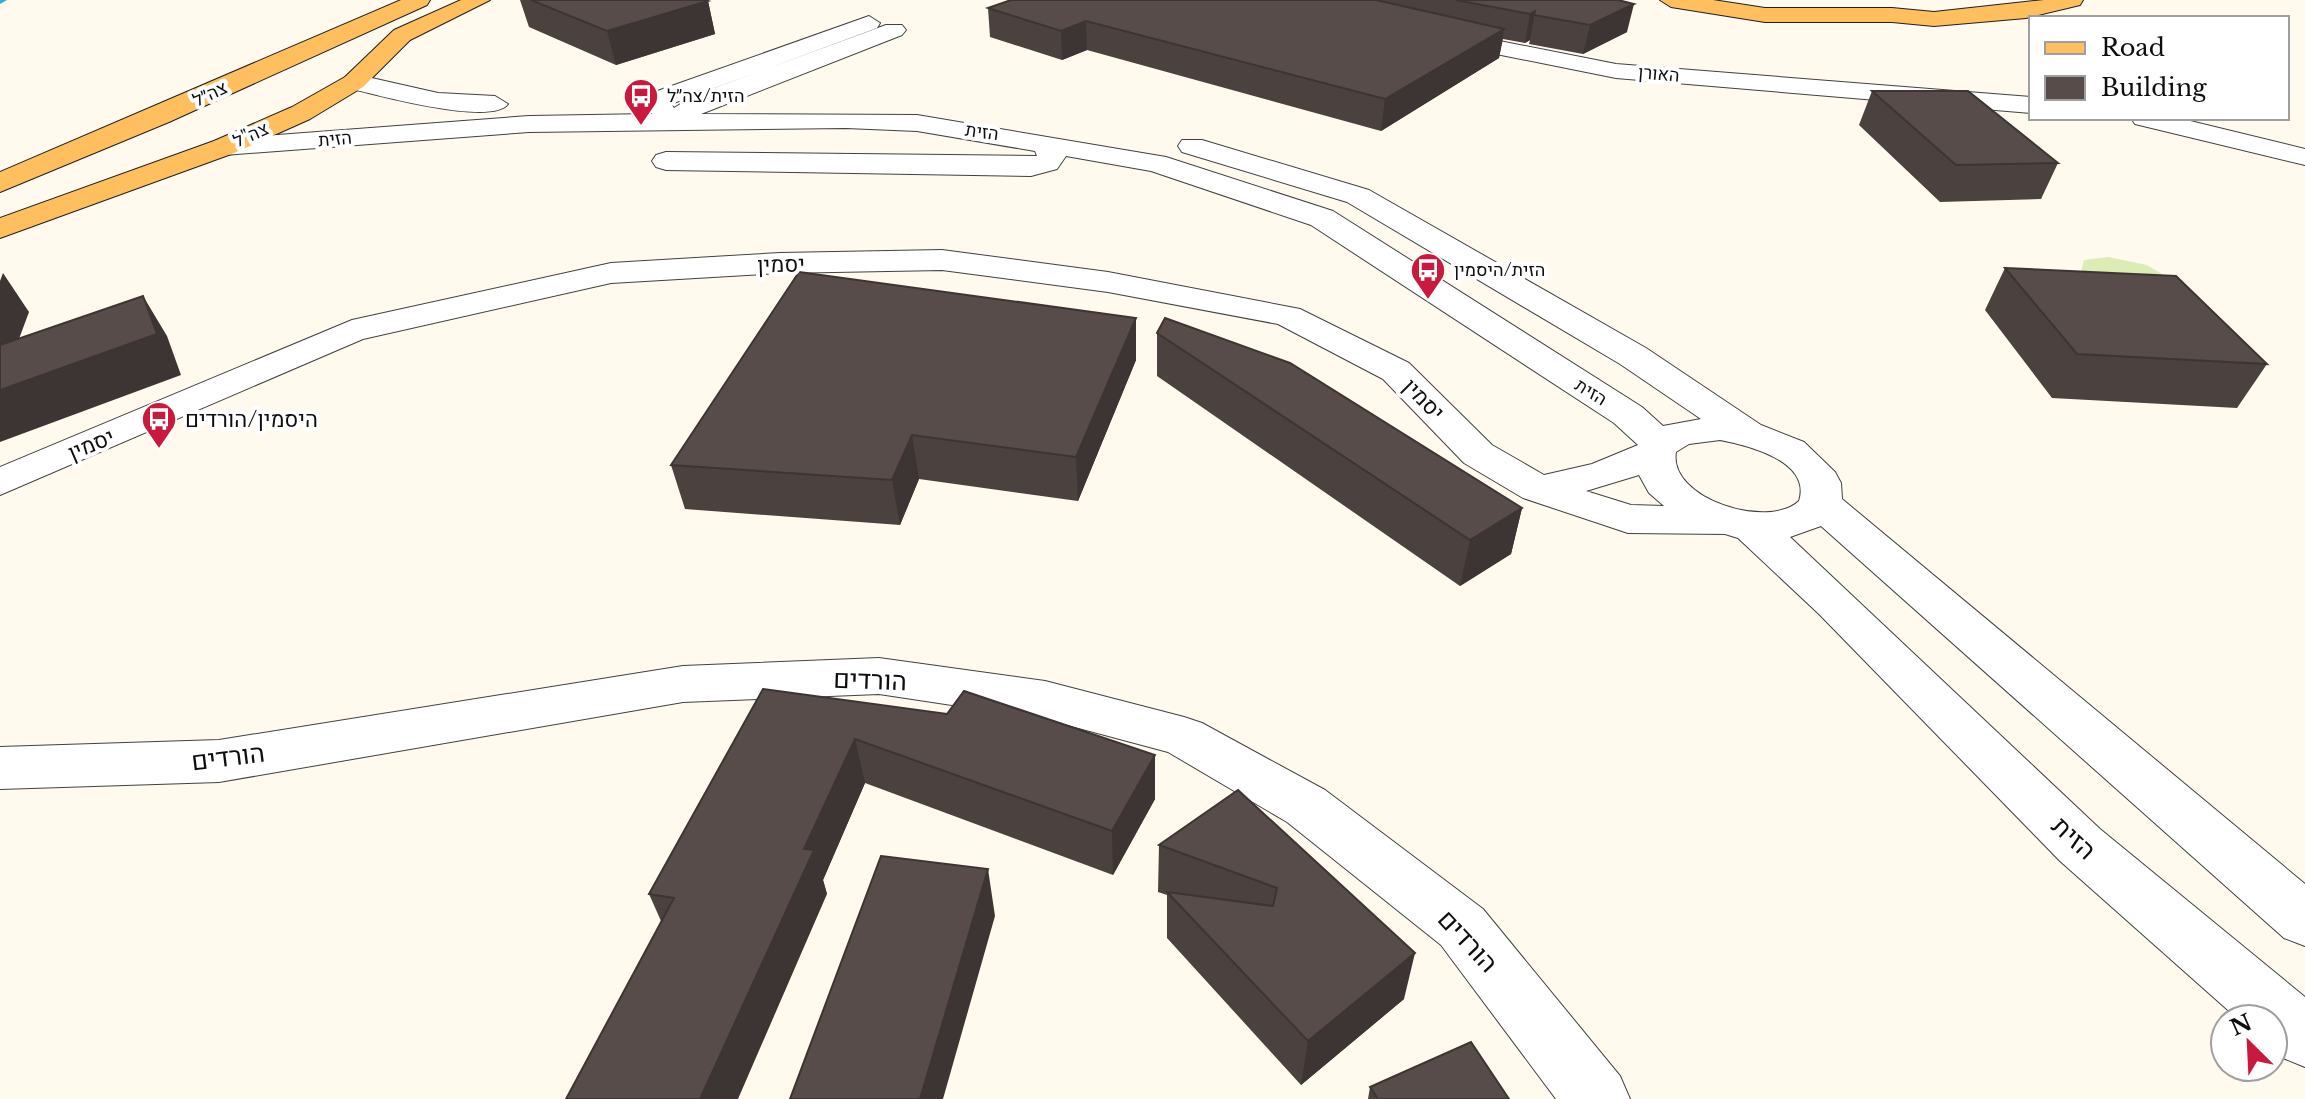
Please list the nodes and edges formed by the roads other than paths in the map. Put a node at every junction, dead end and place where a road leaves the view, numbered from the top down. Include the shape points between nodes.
1 (419, 0) edge
2 (479, 0) edge
3 (1671, 0) edge
4 (1849, 0) edge
5 (2072, 0) edge
6 (1970, 8) edge
7 (1892, 15) junction
8 (869, 23) dead end
9 (894, 30) dead end
10 (1427, 33) edge
11 (354, 82) junction
12 (225, 87) junction
13 (704, 101) junction
14 (2029, 105) edge
15 (663, 111) junction
16 (160, 116) junction
17 (2152, 120) edge
18 (1035, 140) junction
19 (224, 147) junction
20 (2305, 157) edge
21 (666, 161) dead end
22 (0, 183) edge
23 (0, 229) edge
24 (1747, 433) junction
25 (1656, 450) junction
26 (0, 482) edge
27 (1538, 489) junction
28 (1822, 504) junction
29 (1737, 524) junction
30 (0, 768) edge
31 (2305, 920) edge
32 (2305, 1037) edge
33 (1597, 1099) edge

1 - 12 main road, צה״ל
2 - 11 main road, צה"ל via 402,35
3 - 7 main road via 1765,15
4 - 7 main road
5 - 6 main road via 2026,11
6 - 7 main road via 1934,19
8 - 15 street
9 - 13 street
10 - 14 street, האורן via 1616,71
11 - 12 main road via 314,76 264,78
11 - 15 street, הזית via 438,101
11 - 19 main road, צה"ל via 301,113
12 - 16 main road, צה״ל
13 - 15 street, הזית
13 - 24 street, הזית via 952,105 1166,140 1261,164 1358,196 1633,356
15 - 18 street, הזית via 917,123
15 - 19 street, הזית
16 - 19 main road via 155,130 163,139
16 - 22 main road, צה״ל
17 - 20 street
18 - 21 street via 1052,157 1031,167
18 - 25 street, הזית via 1156,163 1322,218 1628,415
19 - 23 main road, צה"ל
24 - 25 street via 1695,429 1674,434
24 - 28 street via 1790,450 1807,463 1818,477
25 - 27 street via 1603,474
25 - 29 street via 1654,470 1661,485 1698,512
26 - 27 street, יסמין via 352,331 611,273 942,260 1108,282 1288,316 1396,371 1478,454
27 - 29 street, יסמין via 1628,519
28 - 29 street, יסמין via 1796,523
28 - 31 street
29 - 32 street, הזית via 1835,603 2080,845
30 - 33 street, הורדים via 219,761 683,684 879,676 1045,700 1184,737 1306,806 1462,927

